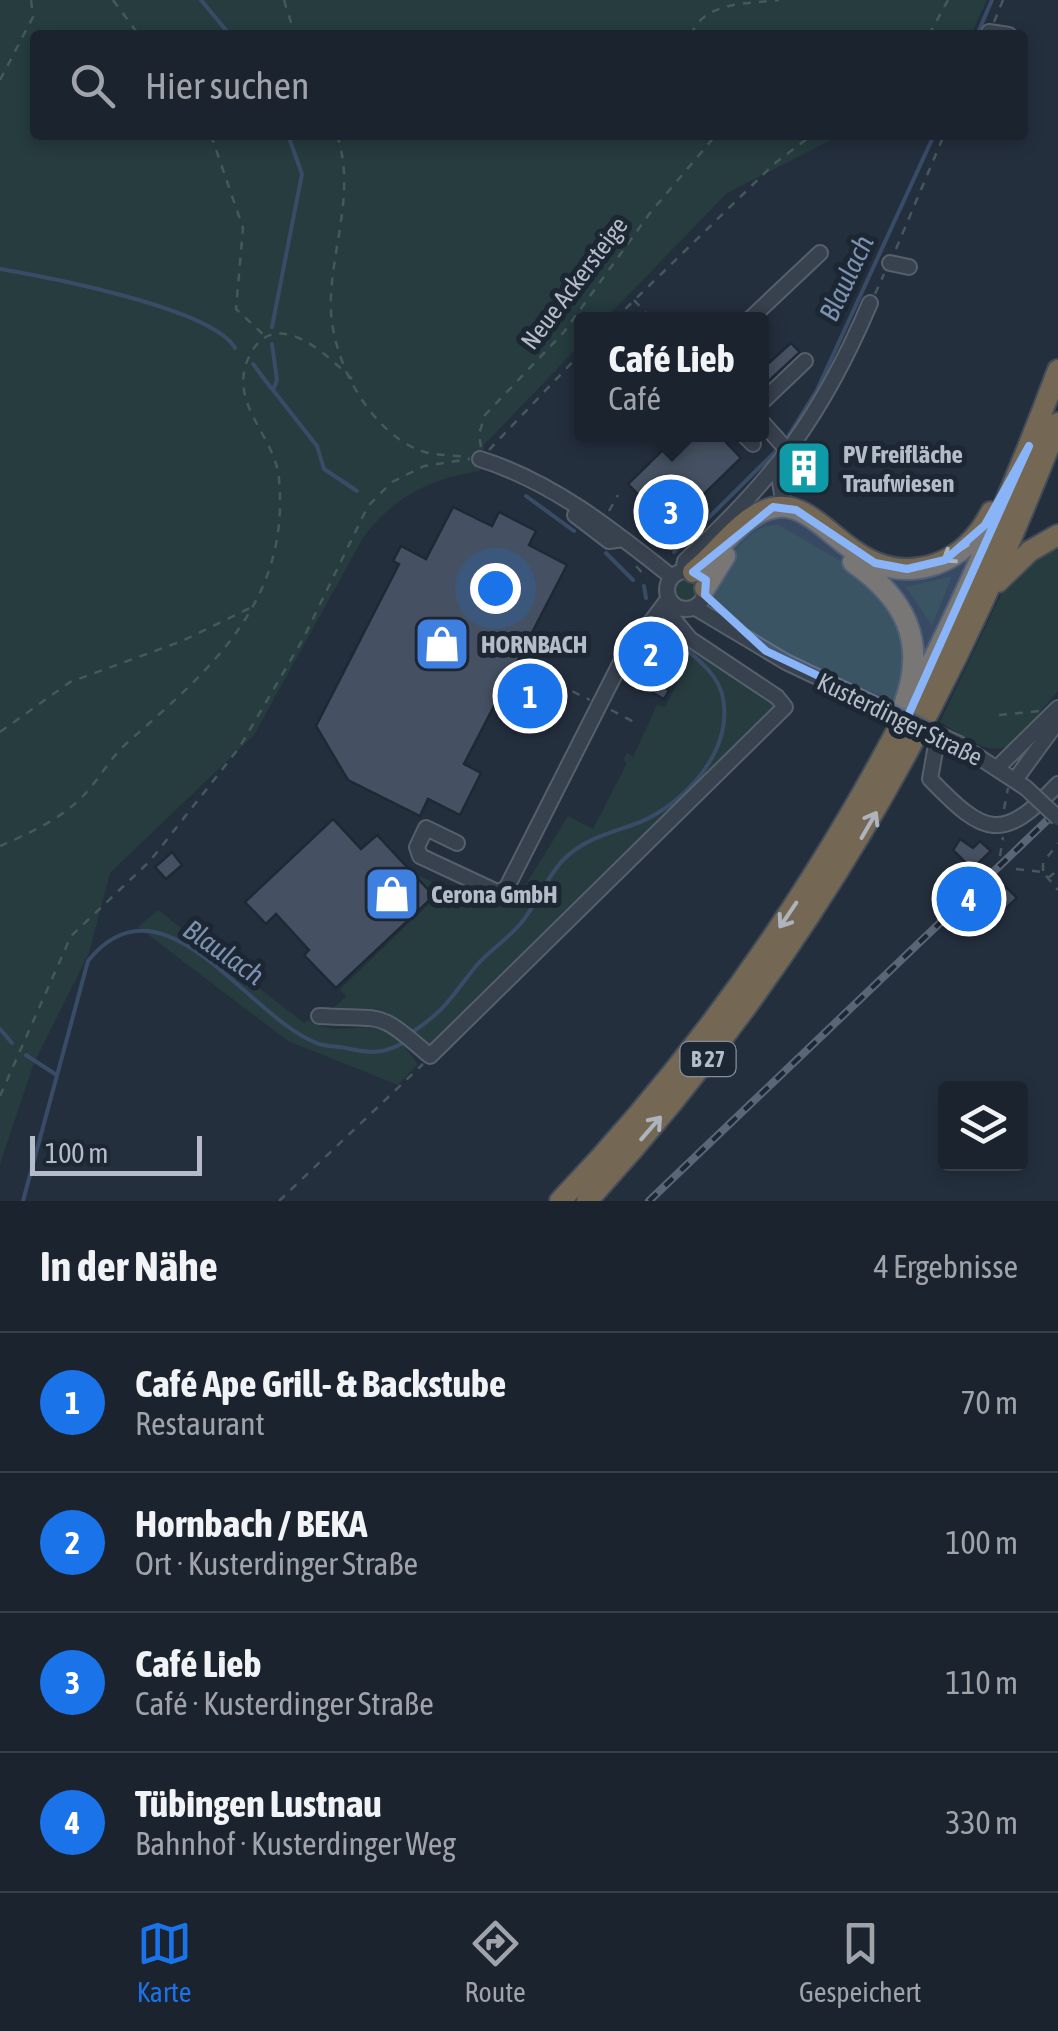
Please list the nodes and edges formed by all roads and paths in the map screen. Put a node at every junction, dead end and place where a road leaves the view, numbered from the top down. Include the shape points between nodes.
1 (31, 0) edge
2 (114, 0) edge
3 (284, 0) edge
4 (779, 0) edge
5 (948, 0) edge
6 (1003, 0) edge
7 (1000, 8) dead end
8 (135, 30) edge
9 (294, 30) edge
10 (694, 30) edge
11 (932, 30) edge
12 (0, 80) edge
13 (213, 140) edge
14 (337, 140) edge
15 (712, 140) edge
16 (805, 140) edge
17 (942, 140) edge
18 (820, 253) dead end
19 (890, 263) junction
20 (909, 267) dead end
21 (634, 300) junction
22 (870, 303) joint
23 (578, 312) edge
24 (622, 312) edge
25 (645, 312) edge
26 (757, 312) edge
27 (574, 318) edge
28 (266, 337) junction
29 (574, 360) edge
30 (806, 361) dead end
31 (1058, 370) edge
32 (352, 379) junction
33 (769, 396) edge
34 (1058, 422) edge
35 (769, 430) edge
36 (1029, 446) junction
37 (787, 451) junction
38 (480, 459) junction
39 (778, 469) junction
40 (618, 495) dead end
41 (564, 498) junction
42 (784, 506) junction
43 (739, 521) junction
44 (602, 523) junction
45 (1058, 535) edge
46 (623, 539) junction
47 (691, 581) junction
48 (992, 585) junction
49 (669, 598) junction
50 (256, 605) junction
51 (683, 611) junction
52 (734, 629) junction
53 (642, 636) junction
54 (515, 663) dead end
55 (600, 705) junction
56 (999, 715) dead end
57 (1055, 715) edge
58 (634, 722) dead end
59 (0, 732) edge
60 (894, 742) junction
61 (936, 745) dead end
62 (997, 768) junction
63 (1058, 784) edge
64 (1016, 786) junction
65 (1058, 818) edge
66 (1005, 824) junction
67 (1058, 842) edge
68 (457, 844) dead end
69 (0, 846) edge
70 (1000, 856) dead end
71 (1016, 869) dead end
72 (1058, 870) edge
73 (1043, 872) junction
74 (1048, 878) junction
75 (1058, 890) edge
76 (319, 1016) dead end
77 (430, 1056) junction
78 (0, 1096) edge
79 (279, 1201) edge
80 (560, 1201) edge
81 (586, 1201) edge

1 - 12 path via 33,17
2 - 8 path
3 - 9 path
4 - 10 path via 711,12
5 - 11 path
6 - 7 path
13 - 28 path via 243,228 236,309
14 - 32 path via 345,183 330,308
15 - 23 path, Neue Ackersteige
16 - 21 path
17 - 19 path
18 - 26 street
19 - 20 street
19 - 22 path
21 - 24 path
21 - 25 path
22 - 37 street via 842,370
27 - 38 path, Neue Ackersteige via 485,415
28 - 32 path via 302,339
28 - 50 path via 246,365 243,384 246,405 279,474 274,562
29 - 38 path
30 - 33 street
31 - 36 highway, B 27
32 - 38 path via 368,409 413,448
34 - 48 highway, B 27
35 - 37 street
36 -> 42 highway via 974,538 933,564 907,569 875,563
36 - 60 highway, B 27 via 962,608
37 - 39 street
38 - 41 street
38 - 78 path via 424,466 392,482 368,506 303,639 238,748 150,861 70,936
39 - 42 street
39 - 43 street
40 - 44 path
41 - 44 street
41 - 46 street via 567,509 610,542
42 - 43 highway
43 - 47 highway
44 - 46 street
45 - 48 highway
46 - 47 street, Kusterdinger Straße
47 - 49 street
47 - 51 street
47 - 52 street, Kusterdinger Straße
47 - 60 highway via 712,572 746,534 772,519 796,524 871,575 902,608 915,648
81 -> 48 highway, B 27 via 706,1062 834,882 912,750
49 - 51 street
49 - 53 street
50 - 59 path via 182,642 70,682
50 - 69 path via 228,646 126,744 84,795
51 - 52 street, Kusterdinger Straße
51 - 53 street
51 - 77 street via 690,639 785,707
52 - 62 street, Kusterdinger Straße, bridge
53 - 55 street
54 - 55 path
55 - 58 path
55 - 68 street via 506,890 497,892 420,856 417,846 426,828
56 - 57 path via 1036,708
57 - 62 street
57 - 64 street
60 -> 80 highway, B 27 via 814,878 734,993
61 - 66 street via 930,780 979,820
62 - 64 street, Kusterdinger Straße
63 - 66 street via 1026,817
64 - 65 street, Kusterdinger Straße, bridge
64 - 66 path
66 - 70 path
67 - 73 path
71 - 73 path
72 - 74 path
73 - 74 path
74 - 75 path
76 - 77 street via 376,1015
77 - 79 path

